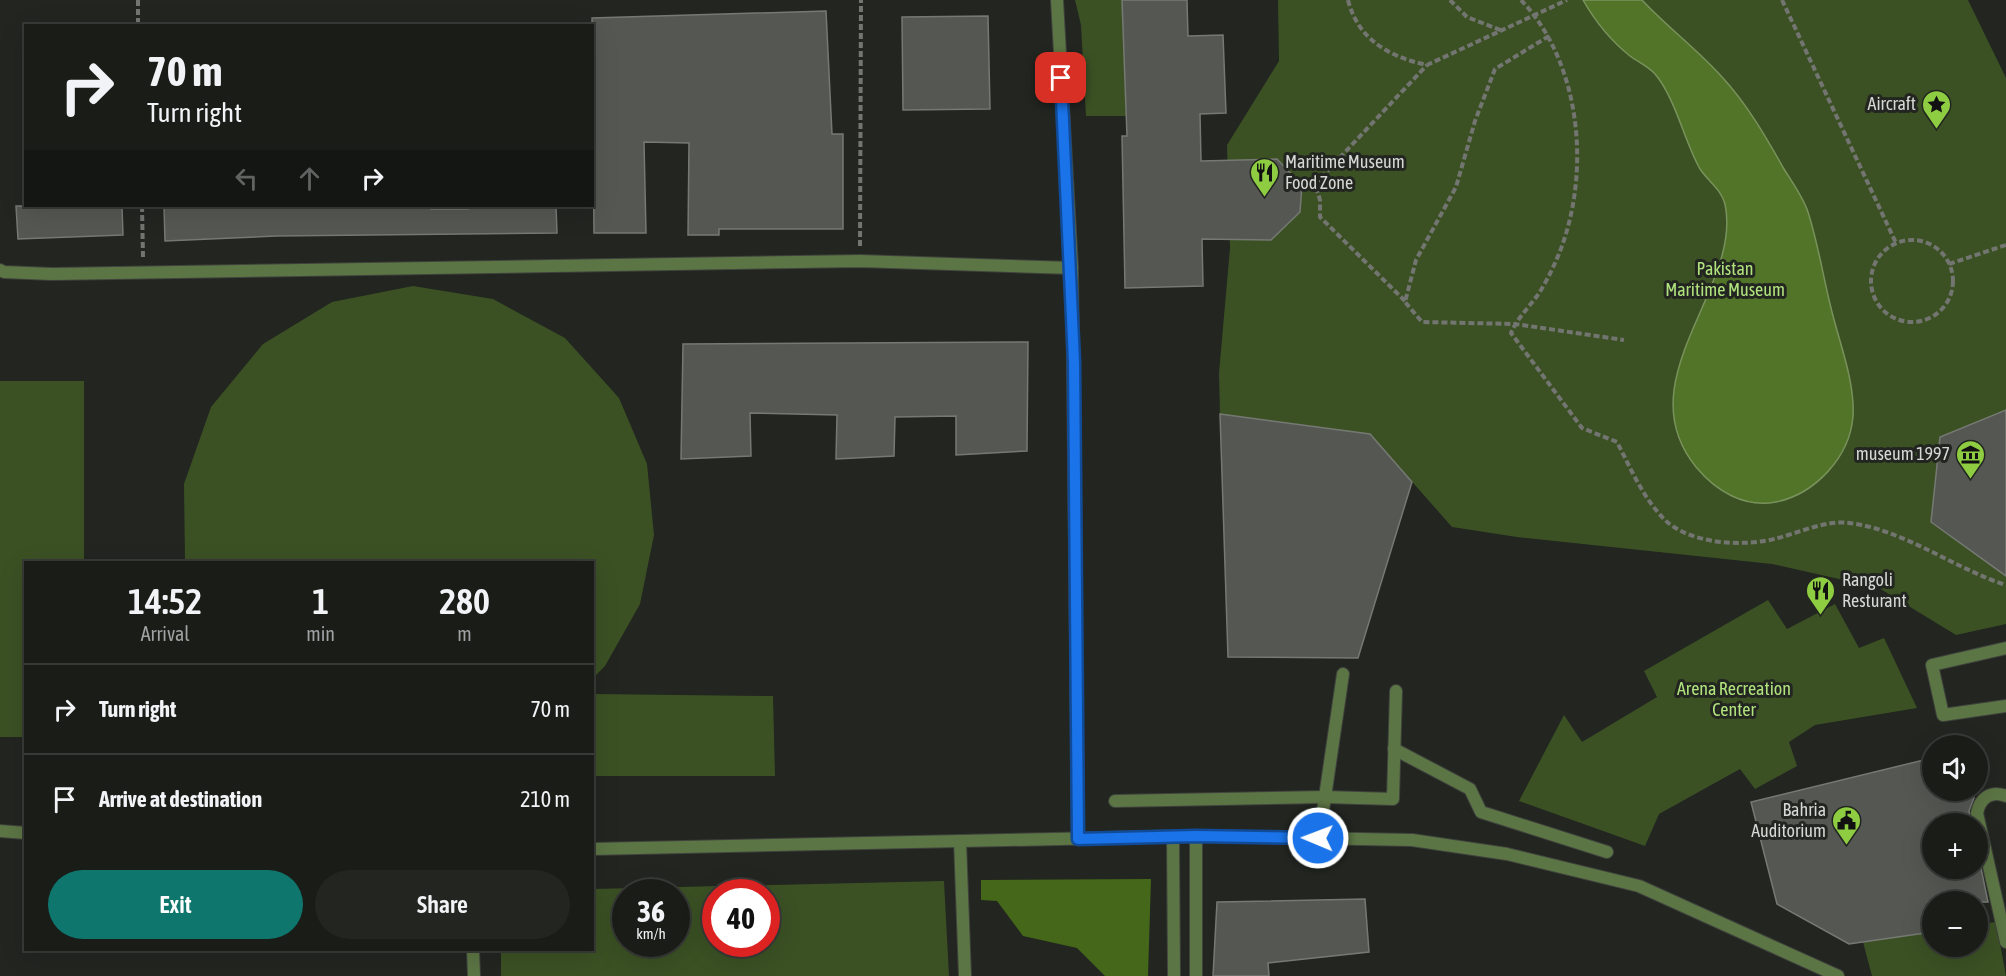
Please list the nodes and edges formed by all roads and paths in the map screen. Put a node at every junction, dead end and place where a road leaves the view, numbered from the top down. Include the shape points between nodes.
1 (138, 0) edge
2 (861, 0) edge
3 (1057, 0) edge
4 (1348, 0) edge
5 (1450, 0) edge
6 (1521, 0) edge
7 (1567, 0) edge
8 (1782, 0) edge
9 (1536, 16) junction
10 (138, 24) edge
11 (1504, 31) junction
12 (1549, 36) junction
13 (1427, 65) junction
14 (142, 207) edge
15 (1896, 243) junction
16 (2006, 245) edge
17 (860, 261) junction
18 (1949, 264) junction
19 (1072, 268) junction
20 (0, 270) edge
21 (144, 273) junction
22 (1405, 302) junction
23 (1515, 324) junction
24 (1624, 340) dead end
25 (2006, 585) edge
26 (2006, 648) edge
27 (1343, 674) dead end
28 (1396, 691) dead end
29 (2006, 706) edge
30 (1394, 749) junction
31 (2006, 796) edge
32 (1325, 797) junction
33 (1115, 801) dead end
34 (0, 831) edge
35 (24, 832) edge
36 (1196, 836) junction
37 (1173, 837) junction
38 (1318, 838) junction
39 (1078, 839) junction
40 (960, 841) junction
41 (594, 849) edge
42 (1607, 852) dead end
43 (2004, 918) edge
44 (2006, 942) edge
45 (473, 951) edge
46 (474, 976) edge
47 (965, 976) edge
48 (1174, 976) edge
49 (1196, 976) edge
50 (1838, 976) edge

1 - 10 path
2 - 17 path
3 - 19 street
4 - 13 path via 1356,21 1373,44
5 - 11 path via 1467,17
6 - 9 path
7 - 9 path
8 - 15 path
9 - 11 path
9 - 12 path
11 - 13 path
12 - 22 path via 1495,69 1456,187 1416,260
12 - 23 path via 1570,95 1578,176 1554,264 1539,293
13 - 22 path via 1315,184 1320,216
14 - 21 path
15 - 18 path via 1927,242
15 - 18 path via 1878,257 1871,282 1873,296 1890,316 1917,322 1941,310 1952,286
16 - 18 path
17 - 19 street
17 - 21 street
19 - 39 street
20 - 21 street
22 - 23 path via 1422,322
23 - 24 path
23 - 25 path via 1511,333 1582,428 1617,442 1645,495 1666,521 1690,534 1721,542 1753,542 1846,522 1871,527
26 - 29 street via 1932,665 1943,715
27 - 32 street
28 - 30 street
30 - 32 street via 1393,799
30 - 42 street via 1470,789 1481,812
31 - 43 street via 1987,796 1978,805 1977,813
32 - 33 street
32 - 38 street
34 - 35 street
36 - 37 street
36 - 38 street
36 - 49 street
37 - 39 street
37 - 48 street
38 - 50 street via 1459,845 1639,886
39 - 40 street
40 - 41 street
40 - 47 street
43 - 44 street
45 - 46 street

